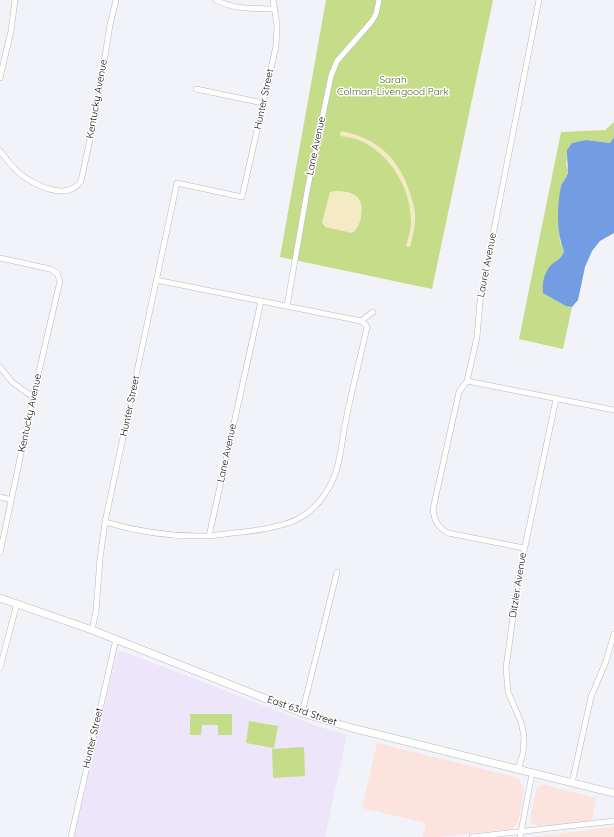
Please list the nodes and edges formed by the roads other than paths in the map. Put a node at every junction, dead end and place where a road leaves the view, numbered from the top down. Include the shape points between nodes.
1 (14, 0) edge
2 (116, 0) edge
3 (216, 0) edge
4 (273, 0) edge
5 (379, 0) edge
6 (539, 0) edge
7 (275, 9) junction
8 (0, 78) edge
9 (196, 89) dead end
10 (263, 103) junction
11 (0, 151) edge
12 (0, 258) edge
13 (156, 280) junction
14 (261, 301) junction
15 (287, 306) junction
16 (373, 312) dead end
17 (361, 321) junction
18 (0, 367) edge
19 (467, 381) junction
20 (33, 397) junction
21 (556, 399) junction
22 (614, 410) edge
23 (0, 497) edge
24 (11, 500) junction
25 (105, 522) junction
26 (209, 536) junction
27 (524, 548) junction
28 (0, 552) edge
29 (337, 572) dead end
30 (0, 598) edge
31 (17, 603) junction
32 (92, 630) junction
33 (614, 634) edge
34 (116, 639) junction
35 (0, 668) edge
36 (302, 713) junction
37 (518, 770) junction
38 (532, 774) junction
39 (572, 783) junction
40 (614, 793) edge
41 (614, 822) edge
42 (520, 834) edge
43 (71, 837) edge
44 (472, 837) edge

1 - 8 street via 11,31
2 - 11 street, Kentucky Avenue via 96,112 78,186 67,191 37,185 18,172
3 - 7 street via 236,8
4 - 7 street, Hunter Street
5 - 15 street, Lane Avenue via 372,21 337,61 331,76
6 - 19 street, Laurel Avenue via 480,301 477,337
7 - 10 street, Hunter Street via 276,46
9 - 10 street
10 - 13 street, Hunter Street via 242,197 177,183
12 - 20 street, Kentucky Avenue via 50,269 57,273 60,281
13 - 14 street
13 - 25 street, Hunter Street
14 - 15 street
14 - 26 street, Lane Avenue
15 - 17 street
16 - 17 street
17 - 26 street via 367,327 341,452 329,488 309,512 296,520 257,530
18 - 20 street via 12,382
19 - 21 street
19 - 27 street, Laurel Avenue via 459,392 433,509 434,517 438,526 448,533
20 - 24 street, Kentucky Avenue
21 - 22 street
21 - 27 street, Ditzler Avenue
23 - 24 street
24 - 28 street, Kentucky Avenue
25 - 26 street via 157,534
25 - 32 street, Hunter Street
27 - 37 street, Ditzler Avenue via 506,668 508,692 524,736
29 - 36 street
30 - 31 main road, East 63rd Street
31 - 32 main road, East 63rd Street
31 - 35 street
32 - 34 main road, East 63rd Street
33 - 39 street via 606,662 591,697
34 - 36 main road, East 63rd Street
34 - 43 street, Hunter Street
36 - 37 main road, East 63rd Street
37 - 38 main road, East 63rd Street
38 - 39 main road, East 63rd Street
38 - 42 street
39 - 40 main road, East 63rd Street
41 - 42 street
42 - 44 street

